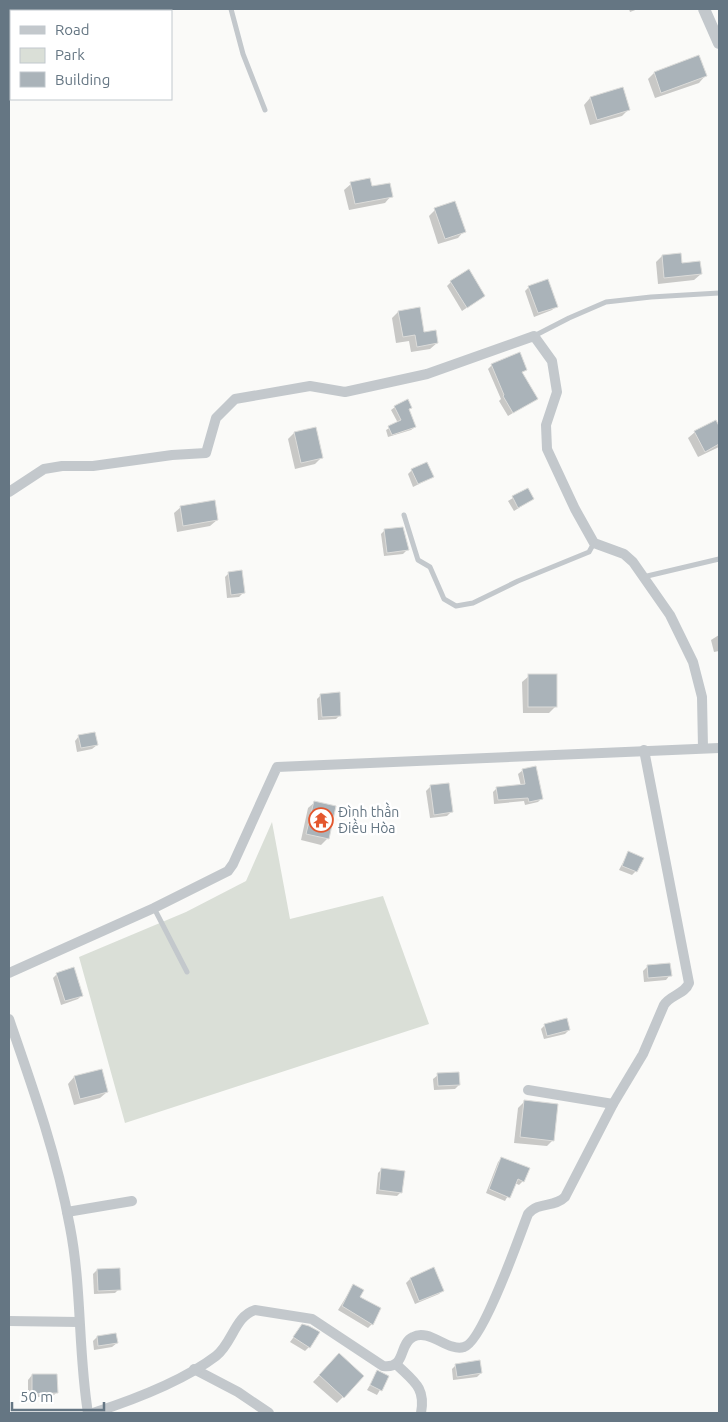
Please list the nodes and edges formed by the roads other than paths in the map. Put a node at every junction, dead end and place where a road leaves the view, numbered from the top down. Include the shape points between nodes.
1 (231, 9) edge
2 (704, 9) edge
3 (719, 41) edge
4 (265, 110) dead end
5 (719, 293) edge
6 (534, 336) junction
7 (9, 492) edge
8 (404, 515) dead end
9 (594, 543) junction
10 (719, 559) edge
11 (642, 577) junction
12 (703, 748) junction
13 (719, 748) edge
14 (644, 750) junction
15 (154, 908) junction
16 (187, 972) dead end
17 (9, 974) edge
18 (9, 1019) edge
19 (528, 1090) dead end
20 (613, 1104) junction
21 (132, 1201) dead end
22 (67, 1212) junction
23 (9, 1321) edge
24 (79, 1322) junction
25 (396, 1364) junction
26 (194, 1369) junction
27 (88, 1413) edge
28 (93, 1413) edge
29 (269, 1413) edge
30 (421, 1413) edge

1 - 4 lane via 243,54
2 - 3 street
5 - 6 lane via 606,302
6 - 7 street via 427,374 346,392 310,386 235,398 216,418 206,453 44,469
6 - 9 street via 552,361 557,392 546,425 547,449
8 - 9 lane via 418,560 430,566 444,599 456,606 473,603 588,552
9 - 11 street via 624,554
10 - 11 lane
11 - 12 street via 670,615 693,662 702,697
12 - 13 street
12 - 14 street
14 - 15 street via 277,767 228,871
14 - 20 street via 690,983 667,1000 643,1054
15 - 16 lane
15 - 17 street
18 - 22 street via 51,1141
19 - 20 street
20 - 25 street via 565,1197 560,1202 537,1206 528,1214 487,1316 470,1345 458,1348 425,1336 413,1336
21 - 22 street
22 - 24 street
23 - 24 street
24 - 27 street
25 - 26 street via 383,1366 312,1319 255,1310 247,1312 221,1352
25 - 30 street via 421,1392
26 - 28 street via 122,1404
26 - 29 street

